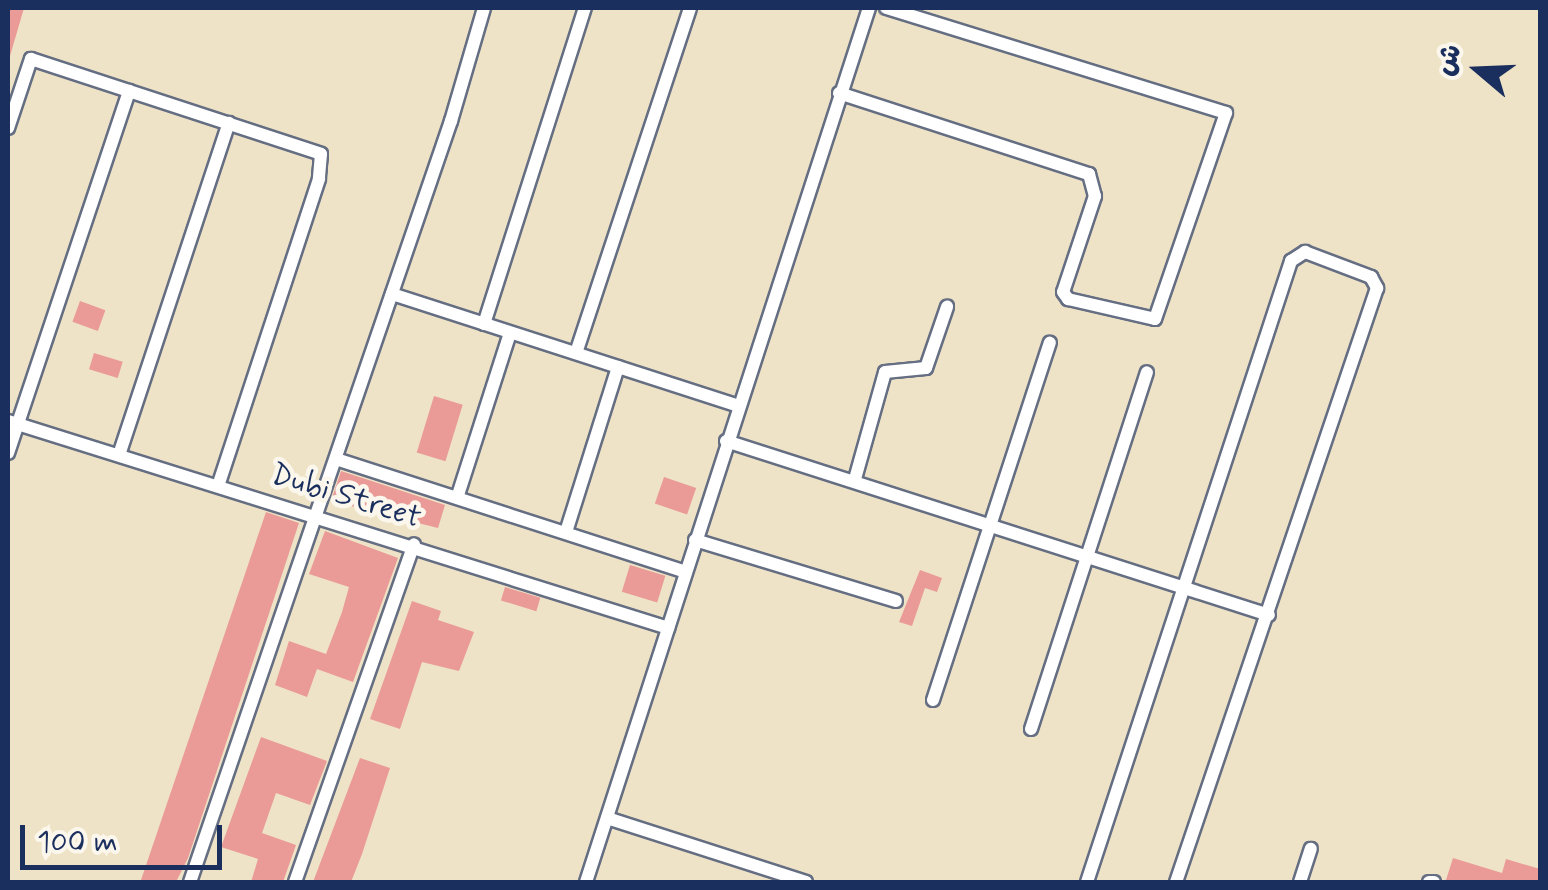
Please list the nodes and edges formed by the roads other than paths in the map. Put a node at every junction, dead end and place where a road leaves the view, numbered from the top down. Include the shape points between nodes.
1 (484, 8) edge
2 (585, 8) edge
3 (690, 8) edge
4 (868, 8) edge
5 (886, 8) edge
6 (129, 92) junction
7 (839, 93) junction
8 (228, 123) junction
9 (8, 128) edge
10 (392, 294) junction
11 (947, 307) dead end
12 (484, 324) junction
13 (510, 333) junction
14 (1050, 344) dead end
15 (576, 354) junction
16 (618, 367) junction
17 (1148, 372) dead end
18 (736, 405) junction
19 (12, 422) edge
20 (726, 441) junction
21 (8, 453) edge
22 (119, 455) junction
23 (336, 459) junction
24 (854, 480) junction
25 (219, 484) junction
26 (458, 495) junction
27 (316, 513) junction
28 (990, 522) junction
29 (566, 532) junction
30 (695, 540) junction
31 (414, 544) junction
32 (1085, 554) junction
33 (685, 572) junction
34 (1183, 585) junction
35 (896, 602) dead end
36 (1268, 615) junction
37 (668, 628) junction
38 (934, 700) dead end
39 (1031, 729) dead end
40 (607, 818) junction
41 (1311, 849) dead end
42 (190, 882) edge
43 (295, 882) edge
44 (586, 882) edge
45 (806, 882) edge
46 (1087, 882) edge
47 (1176, 882) edge
48 (1300, 882) edge

1 - 10 street
2 - 12 street
3 - 15 street
4 - 7 street
5 - 7 street via 1226,113 1155,319 1068,299 1064,292 1095,196 1089,174
6 - 8 street
6 - 9 street via 31,59
6 - 19 street
7 - 18 street
8 - 22 street
8 - 25 street via 315,149 324,162
10 - 12 street
10 - 23 street
11 - 24 street via 926,368 885,372
12 - 13 street
13 - 15 street
13 - 26 street
14 - 28 street
15 - 16 street
16 - 18 street
16 - 29 street
17 - 32 street
18 - 20 street
19 - 21 street
19 - 22 street, Dubi Street
20 - 24 street
20 - 30 street
22 - 25 street, Dubi Street
23 - 26 street
23 - 27 street
24 - 28 street
25 - 27 street, Dubi Street
26 - 29 street
27 - 31 street, Dubi Street
27 - 42 street
28 - 32 street
28 - 38 street
29 - 33 street
30 - 33 street
30 - 35 street
31 - 37 street, Dubi Street
31 - 43 street
32 - 34 street
32 - 39 street
33 - 37 street
34 - 36 street
34 - 36 street via 1291,261 1305,252 1371,277 1377,288
34 - 46 street
36 - 47 street
37 - 40 street
40 - 44 street
40 - 45 street
41 - 48 street

